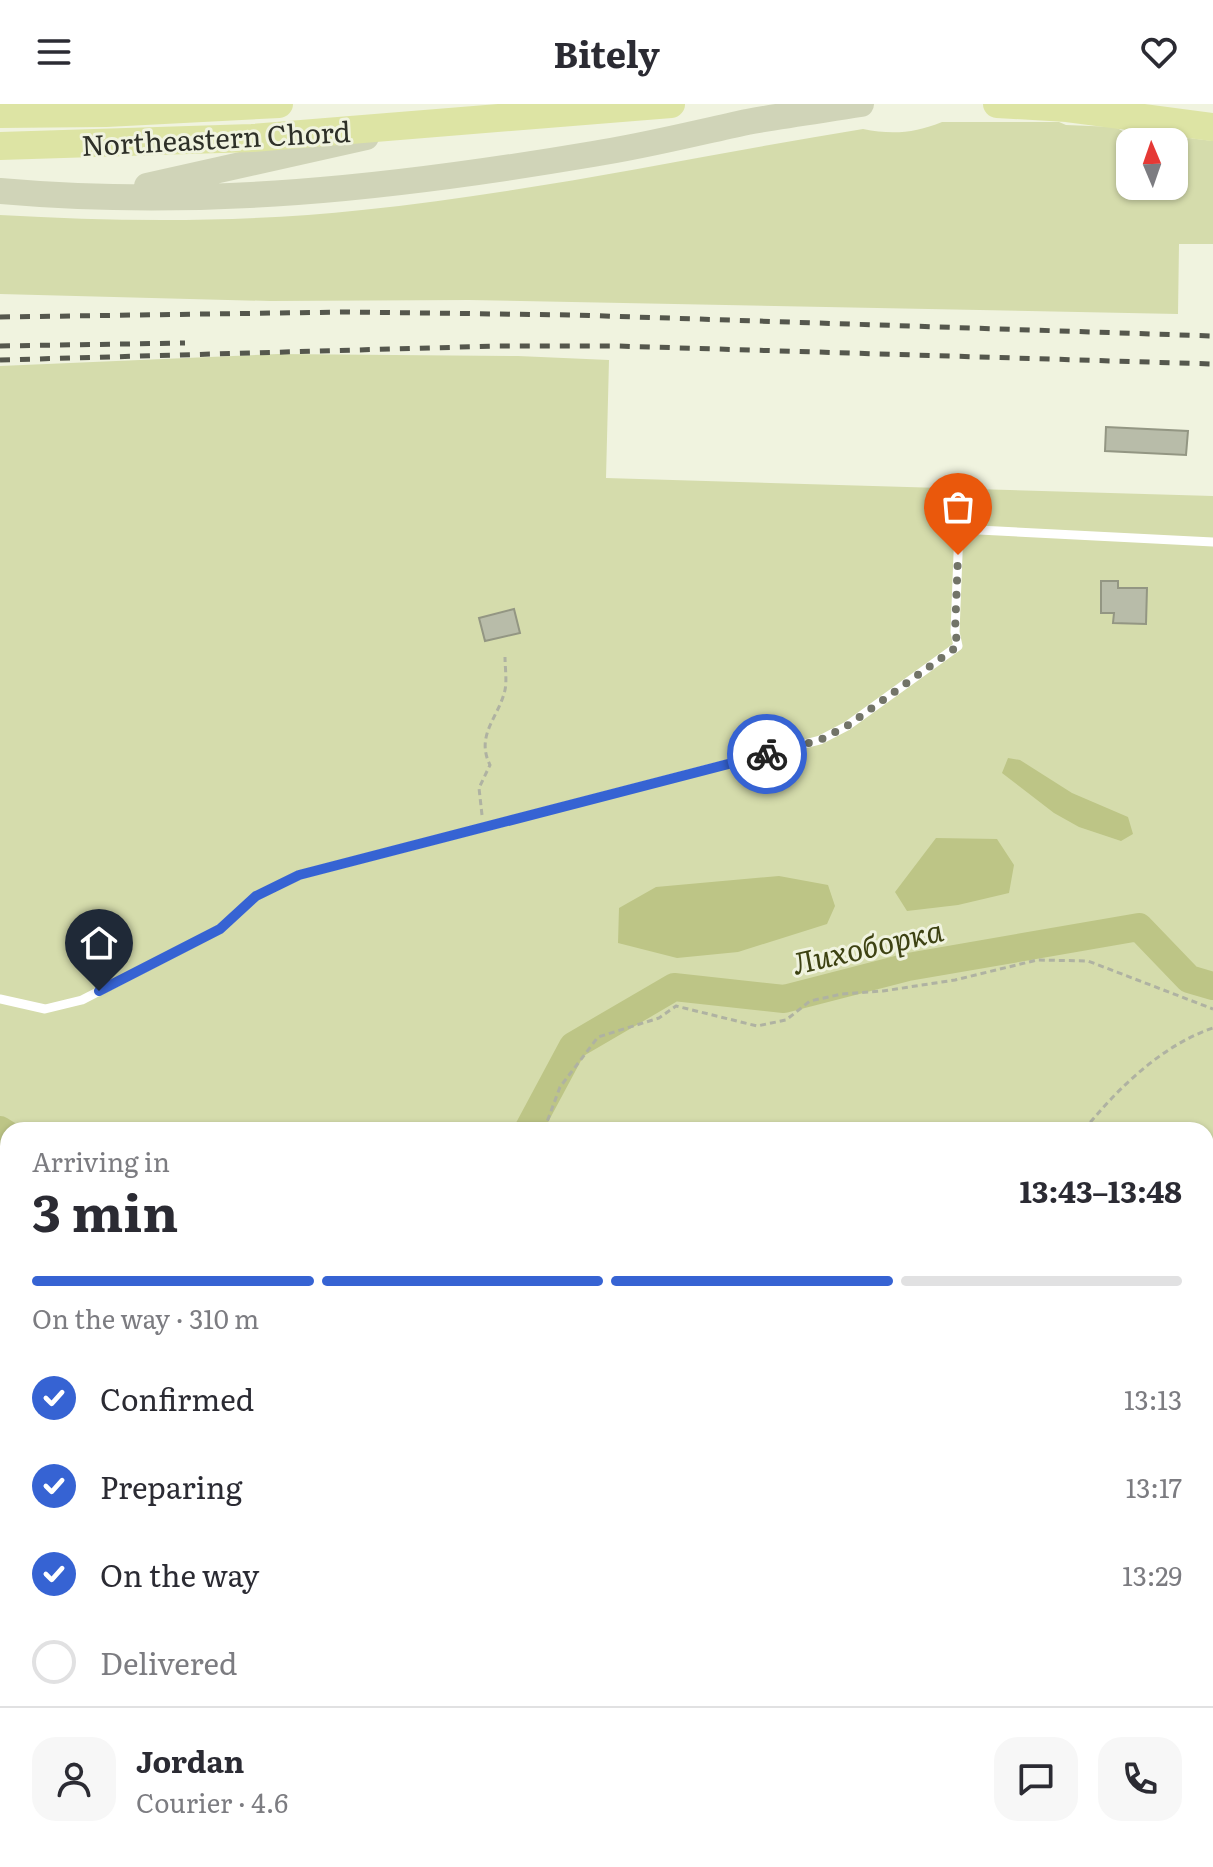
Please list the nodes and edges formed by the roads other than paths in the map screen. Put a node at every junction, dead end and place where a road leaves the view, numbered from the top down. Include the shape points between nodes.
1 (279, 104) edge
2 (671, 104) edge
3 (861, 104) edge
4 (997, 104) edge
5 (1120, 104) edge
6 (0, 114) edge
7 (1213, 119) edge
8 (421, 124) junction
9 (1213, 127) edge
10 (0, 146) edge
11 (0, 191) edge
12 (48, 195) junction
13 (1213, 542) edge
14 (0, 999) edge

1 - 6 main road, Northeastern Chord
2 - 8 main road, Northeastern Chord
3 - 12 main road via 392,185 195,198
4 - 9 main road
5 - 7 main road
8 - 10 main road, Northeastern Chord via 252,138
8 - 12 main road via 156,185
11 - 12 main road
13 - 14 lane via 959,529 958,646 820,740 299,875 256,896 220,929 82,1000 45,1009

